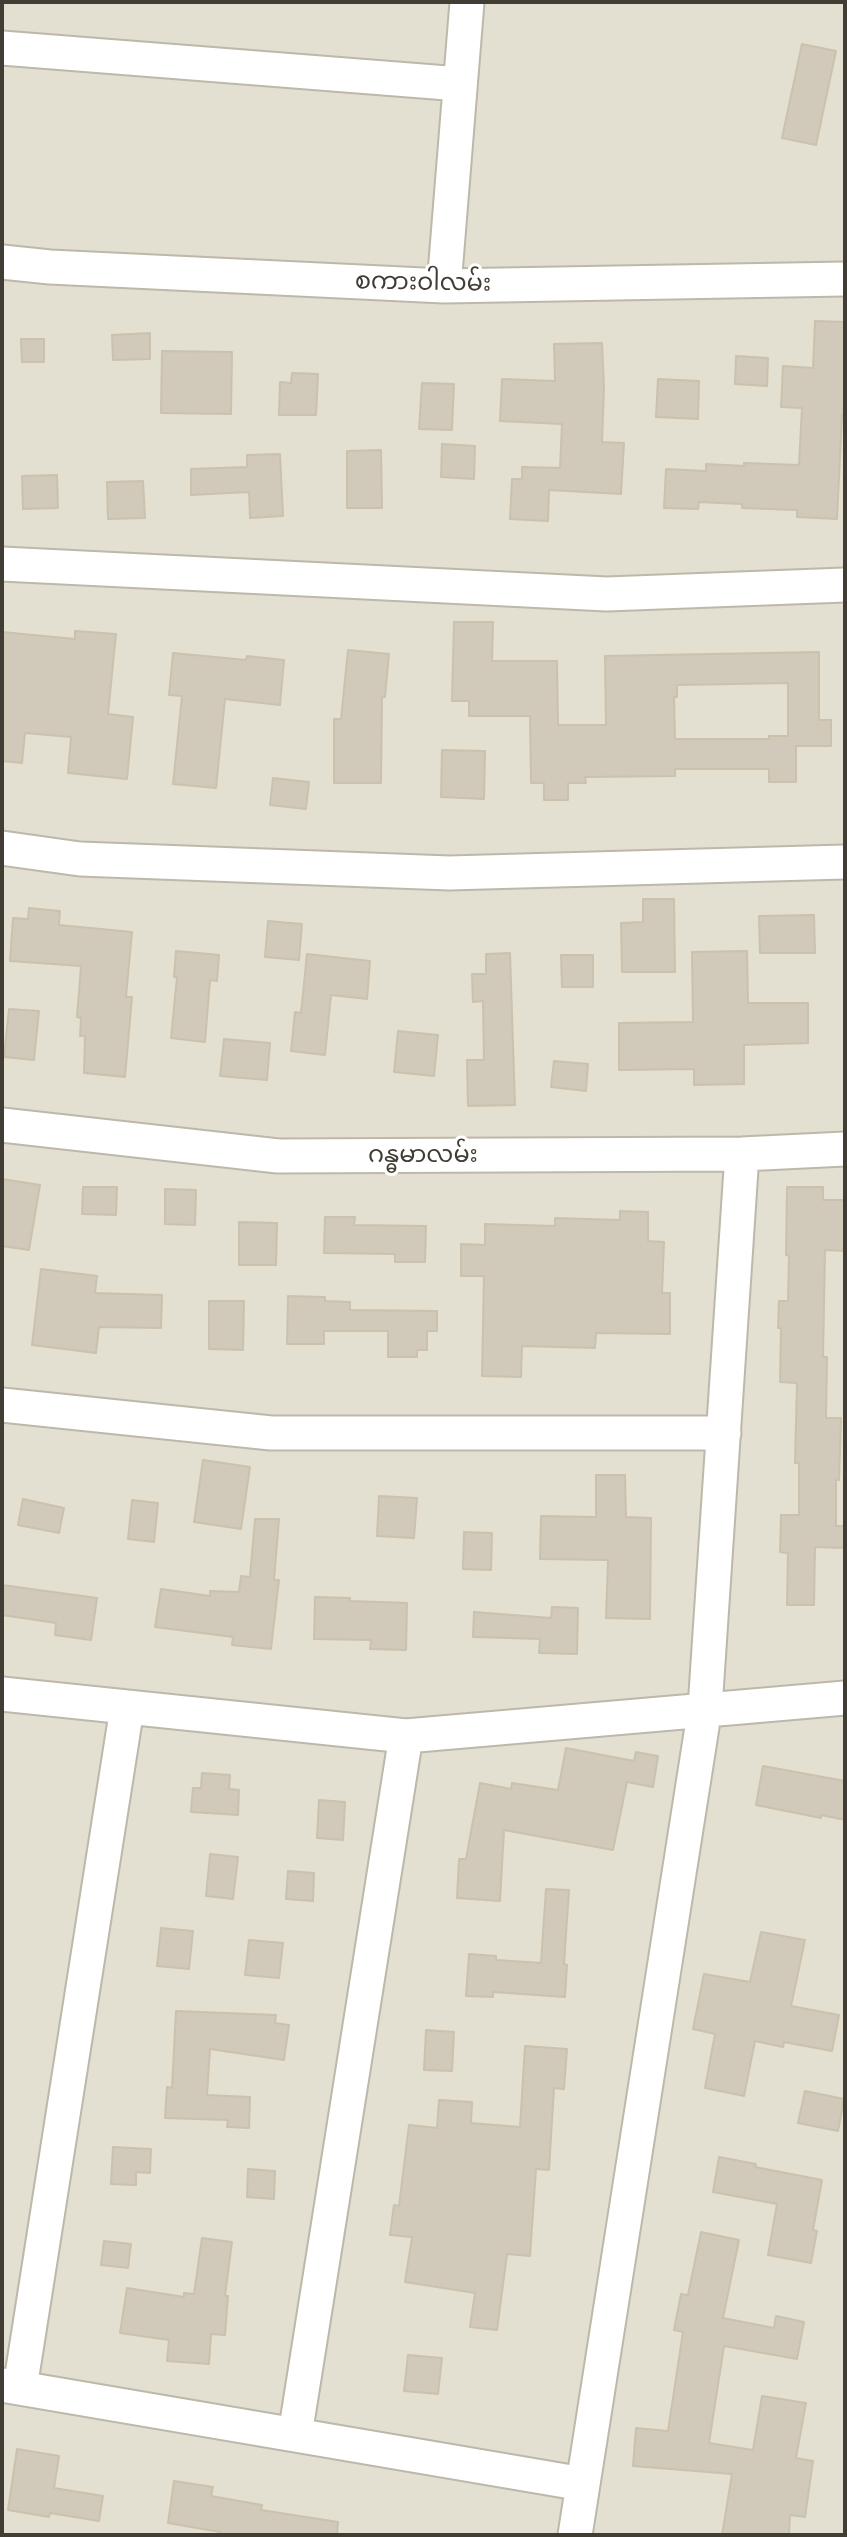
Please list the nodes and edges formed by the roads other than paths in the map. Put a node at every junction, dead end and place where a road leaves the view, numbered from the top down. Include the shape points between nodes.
1 (467, 2) edge
2 (2, 48) edge
3 (460, 84) junction
4 (2, 262) edge
5 (845, 279) edge
6 (444, 286) junction
7 (2, 564) edge
8 (845, 585) edge
9 (2, 848) edge
10 (845, 862) edge
11 (2, 1125) edge
12 (845, 1149) edge
13 (742, 1154) junction
14 (2, 1405) edge
15 (723, 1433) junction
16 (2, 1694) edge
17 (845, 1698) edge
18 (127, 1708) junction
19 (705, 1708) junction
20 (406, 1736) junction
21 (11, 2387) edge
22 (295, 2435) junction
23 (583, 2484) junction
24 (575, 2535) edge

1 - 3 street
2 - 3 street
3 - 6 street
4 - 6 street, စကားဝါလမ်း
5 - 6 street, စကားဝါလမ်း
7 - 8 street via 607,594
9 - 10 street via 80,859 449,873
11 - 13 street, ဂန္ဓမာလမ်း via 278,1156
12 - 13 street, ဂန္ဓမာလမ်း
13 - 15 street
14 - 15 street via 271,1433
15 - 19 street
16 - 18 street
17 - 19 street
18 - 20 street
18 - 21 street
19 - 20 street
19 - 23 street
20 - 22 street
21 - 22 street
22 - 23 street
23 - 24 street

